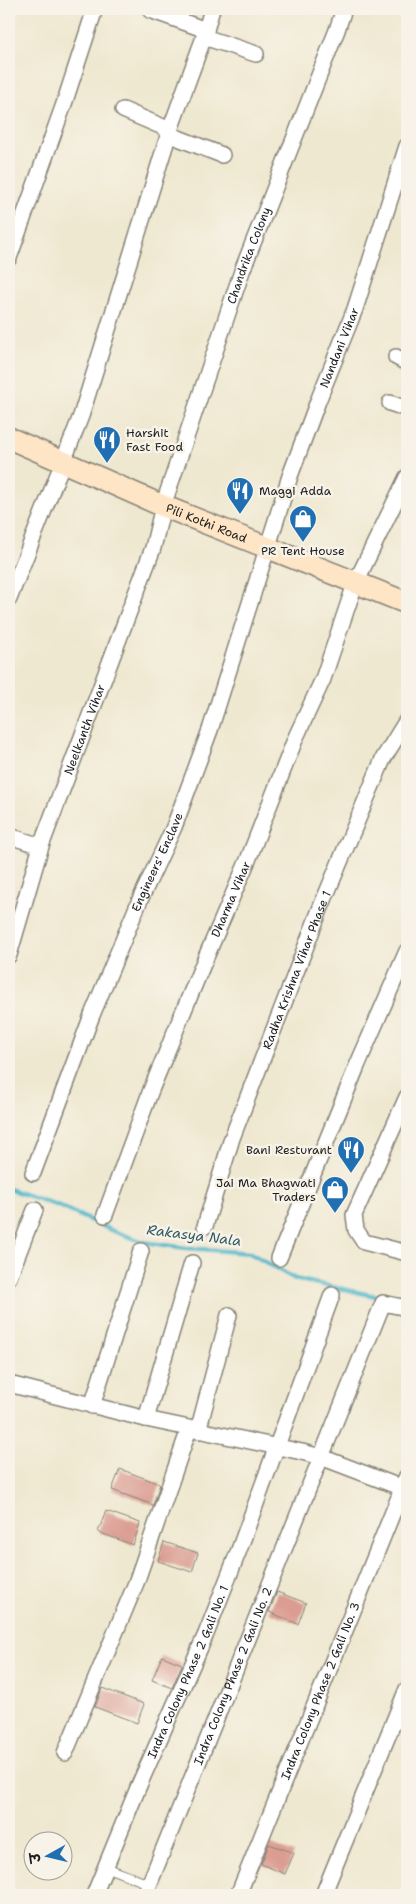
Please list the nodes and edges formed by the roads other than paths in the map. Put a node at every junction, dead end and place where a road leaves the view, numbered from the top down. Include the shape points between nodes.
1 (94, 9) edge
2 (212, 9) edge
3 (344, 9) edge
4 (150, 10) edge
5 (205, 33) junction
6 (256, 54) dead end
7 (123, 110) dead end
8 (169, 132) junction
9 (407, 146) edge
10 (222, 154) dead end
11 (9, 258) edge
12 (390, 403) dead end
13 (407, 409) edge
14 (9, 438) edge
15 (62, 462) junction
16 (407, 477) edge
17 (163, 506) junction
18 (268, 547) junction
19 (356, 584) junction
20 (9, 599) edge
21 (407, 603) edge
22 (407, 720) edge
23 (9, 836) edge
24 (41, 846) junction
25 (14, 919) edge
26 (407, 951) edge
27 (9, 955) edge
28 (407, 1097) edge
29 (33, 1173) dead end
30 (35, 1210) dead end
31 (105, 1215) dead end
32 (205, 1226) dead end
33 (15, 1241) edge
34 (142, 1251) dead end
35 (407, 1253) edge
36 (278, 1258) dead end
37 (192, 1263) dead end
38 (9, 1277) edge
39 (332, 1295) dead end
40 (407, 1308) edge
41 (229, 1315) dead end
42 (9, 1384) edge
43 (92, 1406) junction
44 (146, 1419) junction
45 (194, 1430) junction
46 (276, 1446) junction
47 (321, 1457) junction
48 (405, 1481) edge
49 (407, 1689) edge
50 (65, 1753) dead end
51 (105, 1867) junction
52 (147, 1889) edge
53 (94, 1895) edge
54 (238, 1895) edge
55 (323, 1895) edge

1 - 11 street
2 - 5 street
3 - 17 street, Chandrika Colony via 242,271
4 - 5 street
5 - 6 street
5 - 8 street
7 - 8 street
8 - 10 street
8 - 15 street via 92,384
9 - 18 street, Nandani Vihar via 355,309 294,466
12 - 13 street
14 - 15 street, Pili Kothi Road
15 - 17 street, Pili Kothi Road
15 - 20 street
16 - 19 street, Dharma Vihar
17 - 18 street, Pili Kothi Road
17 - 24 street, Neelkanth Vihar via 153,548
18 - 19 street, Pili Kothi Road
18 - 29 street, Engineers' Enclave via 210,730 174,827 92,1015
19 - 21 street, Pili Kothi Road
19 - 31 street, Dharma Vihar via 324,679 296,737 151,1090
22 - 32 street, Radha Krishna Vihar Phase 1 via 383,758 321,907 232,1138
23 - 24 street
24 - 25 street, Neelkanth Vihar
25 - 27 street, Neelkanth Vihar
26 - 36 street
28 - 35 street via 354,1215 356,1230 364,1242
30 - 33 street
33 - 38 street
34 - 43 street
37 - 44 street
39 - 46 street, Indra Colony Phase 2 Gali No. 1
40 - 47 street, Indra Colony Phase 2 Gali No. 2 via 383,1303
41 - 45 street
42 - 43 street
43 - 44 street
44 - 45 street
45 - 46 street
45 - 50 street via 136,1583
46 - 47 street
46 - 51 street, Indra Colony Phase 2 Gali No. 1 via 206,1634
47 - 48 street via 397,1486
47 - 52 street, Indra Colony Phase 2 Gali No. 2
48 - 54 street, Indra Colony Phase 2 Gali No. 3
49 - 55 street
51 - 52 lane
51 - 53 street, Indra Colony Phase 2 Gali No. 1

